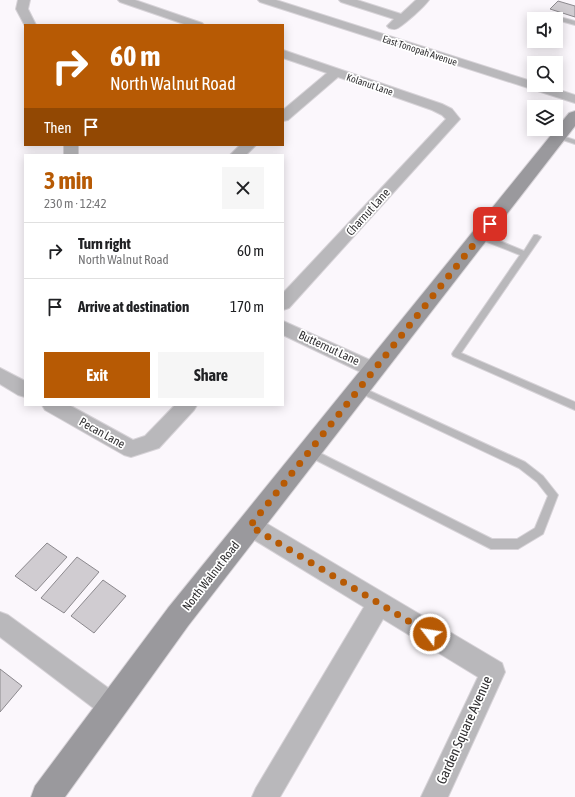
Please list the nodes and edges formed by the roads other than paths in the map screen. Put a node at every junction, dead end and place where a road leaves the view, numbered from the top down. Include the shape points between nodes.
1 (24, 0) edge
2 (124, 0) edge
3 (264, 0) edge
4 (345, 0) edge
5 (423, 0) edge
6 (285, 3) edge
7 (403, 18) junction
8 (563, 20) edge
9 (575, 23) edge
10 (30, 24) edge
11 (195, 24) edge
12 (380, 37) junction
13 (284, 54) edge
14 (336, 72) junction
15 (575, 100) edge
16 (284, 116) edge
17 (575, 116) edge
18 (453, 119) joint
19 (567, 140) edge
20 (248, 146) edge
21 (239, 154) edge
22 (480, 236) junction
23 (537, 236) dead end
24 (525, 254) junction
25 (284, 303) edge
26 (284, 327) edge
27 (374, 370) junction
28 (0, 375) edge
29 (24, 389) edge
30 (359, 389) junction
31 (54, 406) edge
32 (186, 406) edge
33 (575, 406) edge
34 (309, 452) junction
35 (250, 526) junction
36 (380, 604) junction
37 (0, 623) edge
38 (113, 707) junction
39 (46, 797) edge
40 (265, 797) edge
41 (434, 797) edge

1 - 10 street via 22,8
2 - 11 street
3 - 6 street, East Tonopah Avenue
4 - 7 street
5 - 7 street
6 - 12 street, East Tonopah Avenue
7 - 12 street
8 - 9 lane
12 - 15 street, East Tonopah Avenue
13 - 14 street, Kolanut Lane
14 - 16 street
14 - 18 street, Kolanut Lane via 437,107
17 - 19 street, North Walnut Road
18 - 25 street, Charnut Lane
19 - 22 street, North Walnut Road
20 - 21 street
22 - 24 lane
22 - 27 street, North Walnut Road
23 - 24 lane
24 - 33 lane via 456,354
26 - 27 street, Butternut Lane
27 - 30 street, North Walnut Road
28 - 29 street
30 - 34 street, North Walnut Road
30 - 34 lane via 522,465 540,479 553,495 539,531 518,544 491,544
31 - 32 street, Pecan Lane via 132,449 152,442
34 - 35 street, North Walnut Road
35 - 36 street, Garden Square Avenue
35 - 38 street, North Walnut Road via 178,617
36 - 40 street
36 - 41 street, Garden Square Avenue via 493,672
37 - 38 street
38 - 39 street, North Walnut Road

